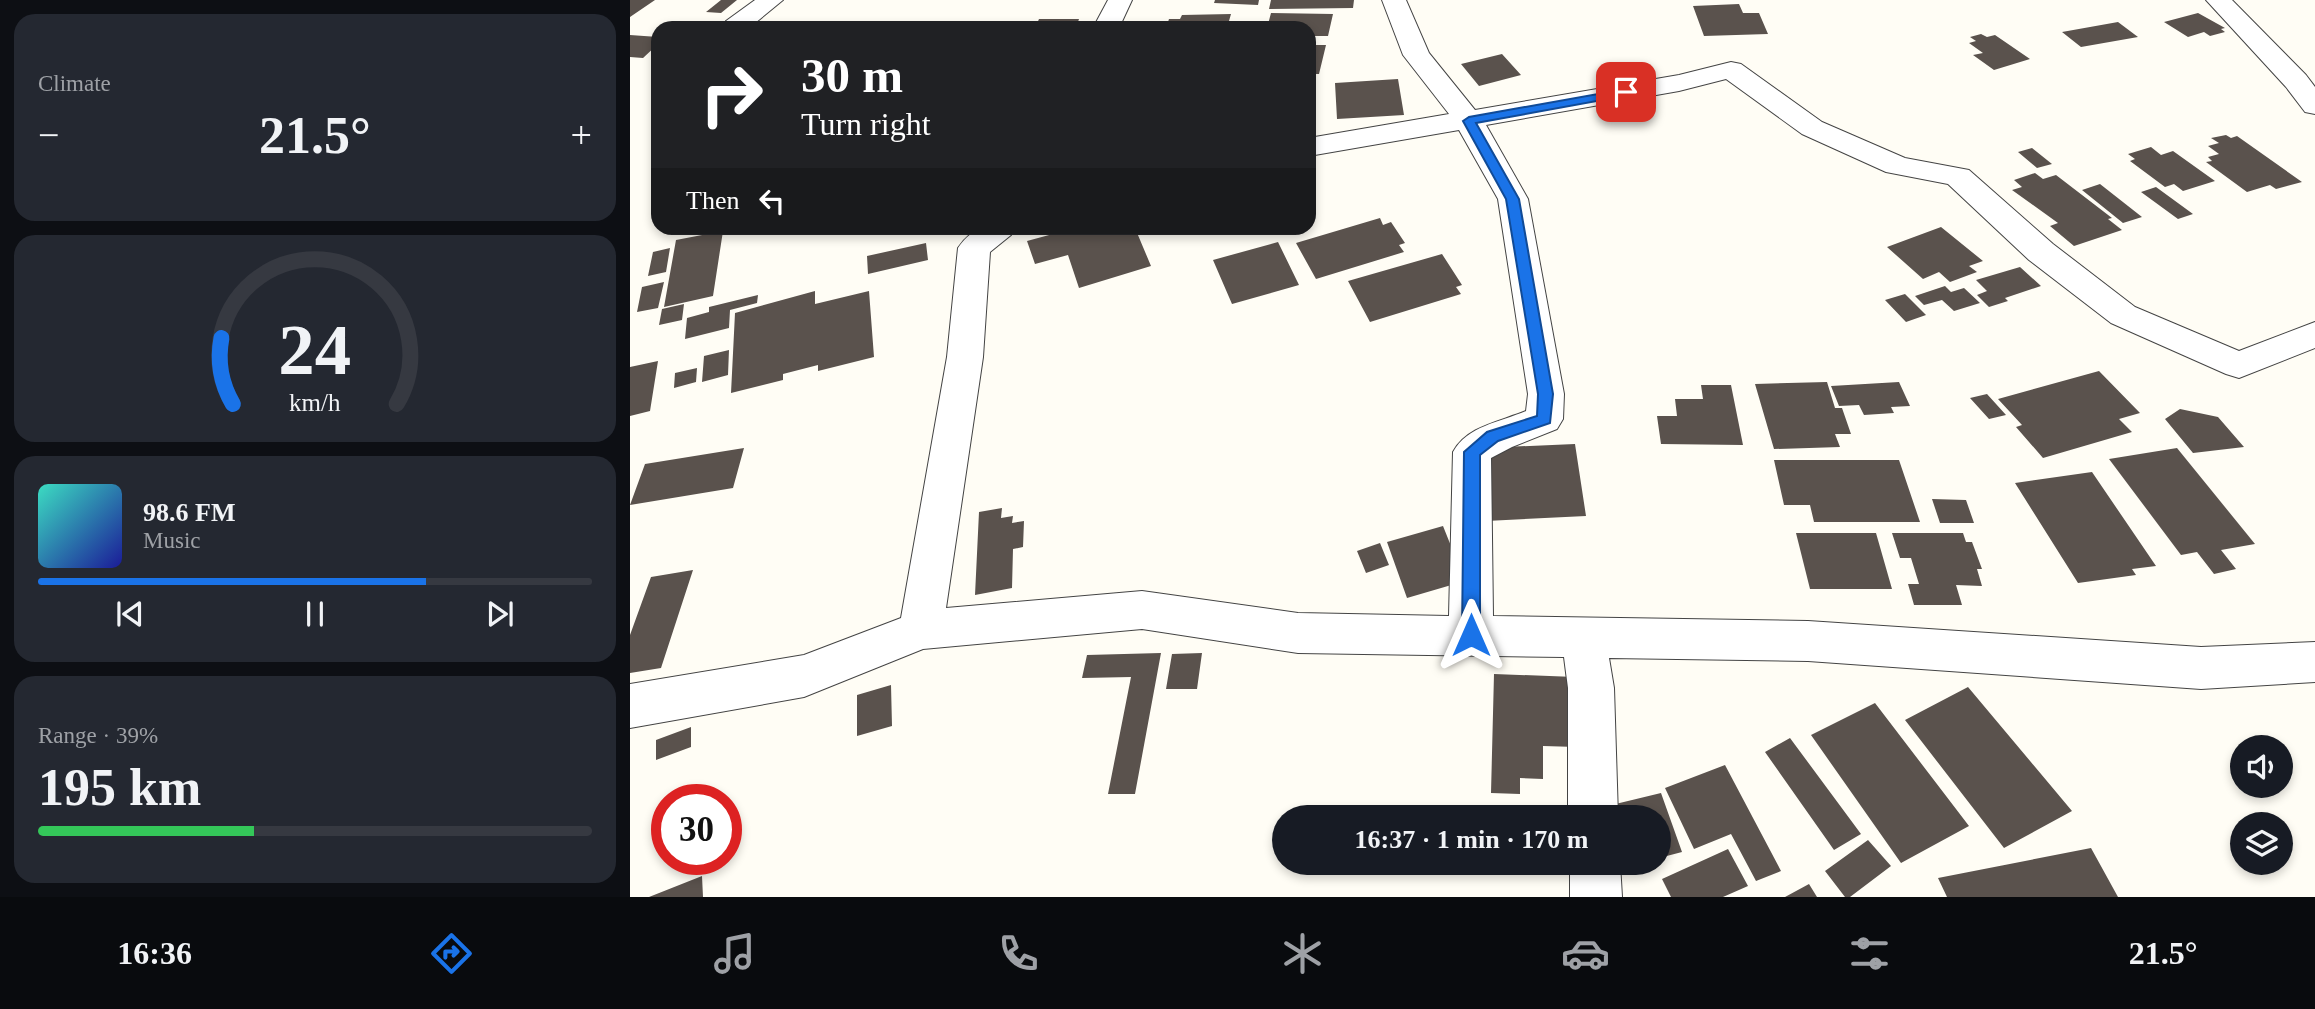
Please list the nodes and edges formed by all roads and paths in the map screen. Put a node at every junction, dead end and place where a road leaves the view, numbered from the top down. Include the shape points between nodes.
1 (771, 0) edge
2 (1120, 0) edge
3 (1394, 0) edge
4 (2218, 0) edge
5 (742, 21) edge
6 (1110, 21) edge
7 (2315, 106) edge
8 (1469, 121) junction
9 (1316, 146) edge
10 (991, 235) edge
11 (2315, 334) edge
12 (921, 630) junction
13 (1471, 635) junction
14 (1584, 636) junction
15 (2315, 662) edge
16 (630, 706) edge
17 (1593, 805) edge
18 (1595, 875) edge
19 (1596, 897) edge

1 - 5 street
2 - 6 street
3 - 8 street via 1416,55
4 - 7 street
8 - 9 street
8 - 11 street via 1731,70 1812,128 1897,166 1958,177 2041,252 2123,315 2239,365
8 - 13 street via 1513,199 1546,394 1544,419 1492,436 1472,452
10 - 12 street via 974,248 965,357
12 - 13 street via 1142,610 1298,633
12 - 16 street via 804,676
13 - 14 street
14 - 15 street via 1808,641 2201,668
14 - 17 street via 1591,688
18 - 19 street

